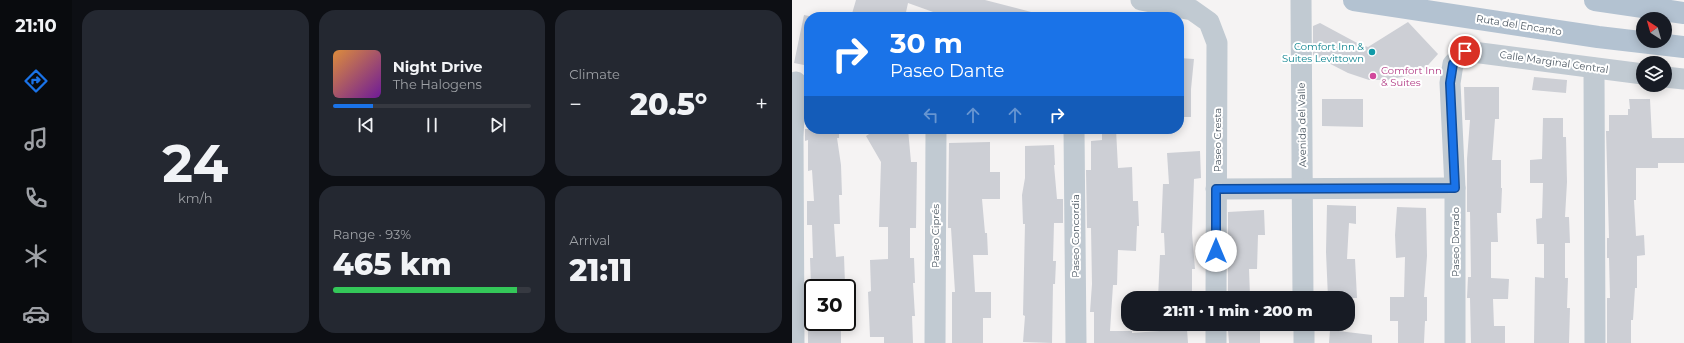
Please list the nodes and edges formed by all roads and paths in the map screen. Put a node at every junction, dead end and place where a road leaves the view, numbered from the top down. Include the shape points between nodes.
1 (1141, 0) edge
2 (1301, 0) edge
3 (1354, 0) edge
4 (1595, 0) edge
5 (1684, 13) edge
6 (1684, 47) edge
7 (1465, 51) joint
8 (1594, 68) junction
9 (1636, 73) edge
10 (1672, 78) edge
11 (1684, 80) edge
12 (799, 83) edge
13 (936, 134) edge
14 (1074, 134) edge
15 (1455, 188) junction
16 (1216, 189) junction
17 (1303, 189) junction
18 (1216, 291) edge
19 (1304, 291) edge
20 (1216, 331) edge
21 (1304, 331) edge
22 (794, 343) edge
23 (935, 343) edge
24 (1076, 343) edge
25 (1216, 343) edge
26 (1304, 343) edge
27 (1455, 343) edge
28 (1595, 343) edge

1 - 16 street, Paseo Cresta via 1192,10 1208,22 1216,43 1217,54
2 - 17 street, Avenida del Valle
3 - 6 main road, Ruta del Encanto via 1598,37
4 - 5 main road
7 - 8 street, Calle Marginal Central
7 - 15 street, Paseo Dorado via 1453,64 1450,83
8 - 9 street, Calle Marginal Central
8 - 28 street
10 - 11 street
12 - 22 street via 793,136
13 - 23 street, Paseo Ciprés
14 - 24 street, Paseo Concordia
15 - 17 street
15 - 27 street, Paseo Dorado
16 - 17 street
16 - 18 street, Paseo Cresta
17 - 19 street, Avenida del Valle
20 - 25 street
21 - 26 street

